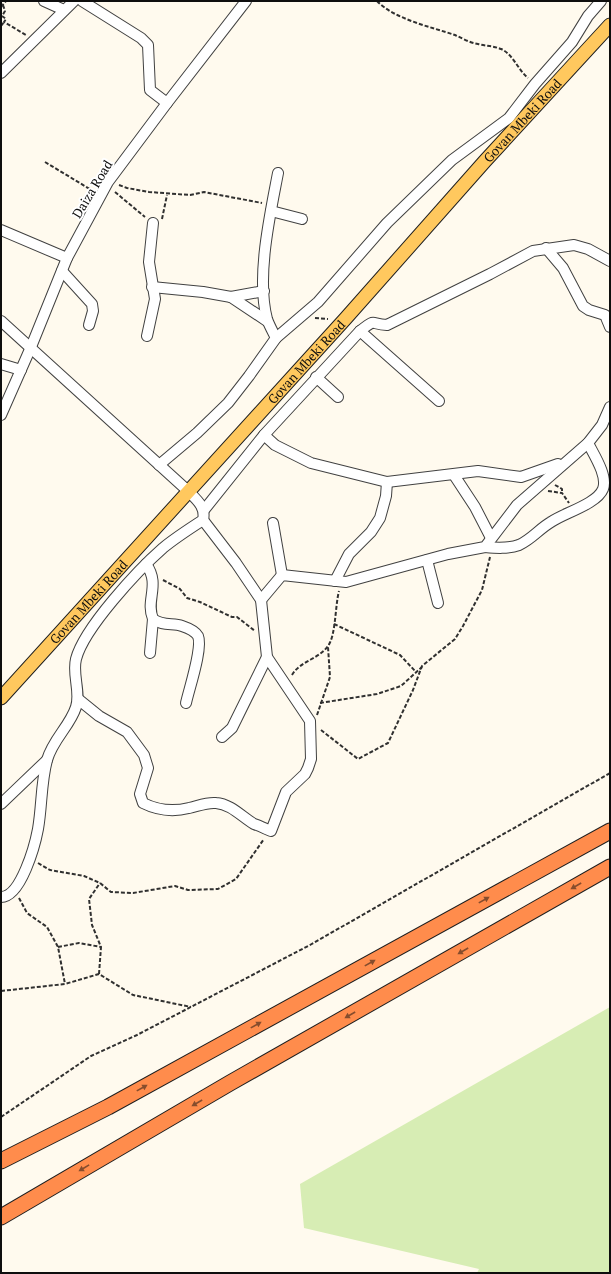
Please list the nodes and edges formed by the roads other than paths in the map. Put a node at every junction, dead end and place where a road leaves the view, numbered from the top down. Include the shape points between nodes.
1 (44, 1) edge
2 (74, 1) edge
3 (82, 1) edge
4 (246, 1) edge
5 (601, 1) edge
6 (64, 10) junction
7 (610, 25) edge
8 (1, 73) edge
9 (167, 103) junction
10 (278, 173) dead end
11 (271, 208) junction
12 (302, 219) dead end
13 (153, 224) road end
14 (1, 230) edge
15 (546, 248) junction
16 (67, 258) junction
17 (610, 261) edge
18 (62, 271) junction
19 (152, 287) junction
20 (264, 291) junction
21 (231, 297) junction
22 (267, 320) junction
23 (1, 321) edge
24 (89, 325) dead end
25 (610, 327) edge
26 (360, 331) junction
27 (147, 336) dead end
28 (276, 338) junction
29 (31, 347) junction
30 (1, 364) edge
31 (21, 370) junction
32 (316, 377) junction
33 (338, 396) dead end
34 (439, 401) dead end
35 (610, 407) edge
36 (1, 414) edge
37 (264, 435) junction
38 (588, 443) junction
39 (566, 461) junction
40 (159, 465) junction
41 (454, 475) junction
42 (387, 482) junction
43 (607, 486) edge
44 (188, 491) junction
45 (203, 515) junction
46 (273, 523) dead end
47 (489, 544) junction
48 (427, 560) junction
49 (148, 568) junction
50 (282, 575) junction
51 (338, 582) junction
52 (261, 600) junction
53 (438, 603) dead end
54 (153, 619) junction
55 (150, 653) dead end
56 (267, 657) junction
57 (1, 698) edge
58 (78, 699) junction
59 (186, 702) dead end
60 (222, 737) dead end
61 (47, 760) junction
62 (1, 804) edge
63 (610, 831) edge
64 (610, 867) edge
65 (1, 897) edge
66 (108, 1106) junction
67 (1, 1161) edge
68 (1, 1171) edge
69 (1, 1217) edge

1 - 6 street
2 - 6 street
3 - 9 street via 148,45 150,90
4 - 9 street, Daiza Road
5 - 28 street via 572,42 509,118 452,160 387,223 304,316
6 - 8 street
7 - 44 main road, Govan Mbeki Road
9 - 16 street, Daiza Road via 108,182
10 - 11 street
11 - 12 street
11 - 20 street via 265,248
13 - 19 street via 149,262
14 - 16 street
15 - 17 street via 574,245 588,249
15 - 25 street via 563,268 583,306 605,315
15 - 26 street via 522,255 490,274 387,325 373,322
16 - 18 street, Daiza Road
18 - 24 street via 92,304 94,311
18 - 29 street, Daiza Road
19 - 21 street
19 - 27 street via 155,304
20 - 21 street
20 - 22 street
21 - 22 street
22 - 28 street
23 - 29 street
26 - 32 street
26 - 34 street
28 - 40 street via 228,403
29 - 31 street, Daiza Road
29 - 40 street
30 - 31 street
31 - 36 street, Daiza Road
32 - 33 street
32 - 37 street
35 - 38 street via 602,425
37 - 42 street via 275,445 311,463
37 - 45 street
38 - 39 street
38 - 43 street
39 - 41 street via 521,477 482,471
39 - 47 street via 517,505
40 - 44 street
41 - 42 street
41 - 47 street via 475,508
42 - 51 street via 380,518 371,532 349,554
43 - 47 street via 574,511 552,521 534,537 517,545
44 - 45 street via 201,504
44 - 57 main road, Govan Mbeki Road
45 - 49 street via 174,539
45 - 52 street
46 - 50 street
47 - 48 street
48 - 51 street via 366,578
48 - 53 street
49 - 54 street via 153,581
49 - 58 street via 104,612 81,646 75,667
50 - 51 street
50 - 52 street
52 - 56 street
54 - 55 street
54 - 59 street via 164,624 185,627 195,632 198,637 198,651
56 - 58 street via 311,722 311,753 308,768 286,792 271,831 221,804 167,810 143,803 140,794 148,768 144,755 127,732 99,716
56 - 60 street via 232,728
58 - 61 street via 75,711 55,740
61 - 62 street
61 - 65 street via 38,826 29,857 15,889
66 -> 63 highway
64 -> 69 highway via 230,1083
66 - 67 highway
66 - 68 highway

